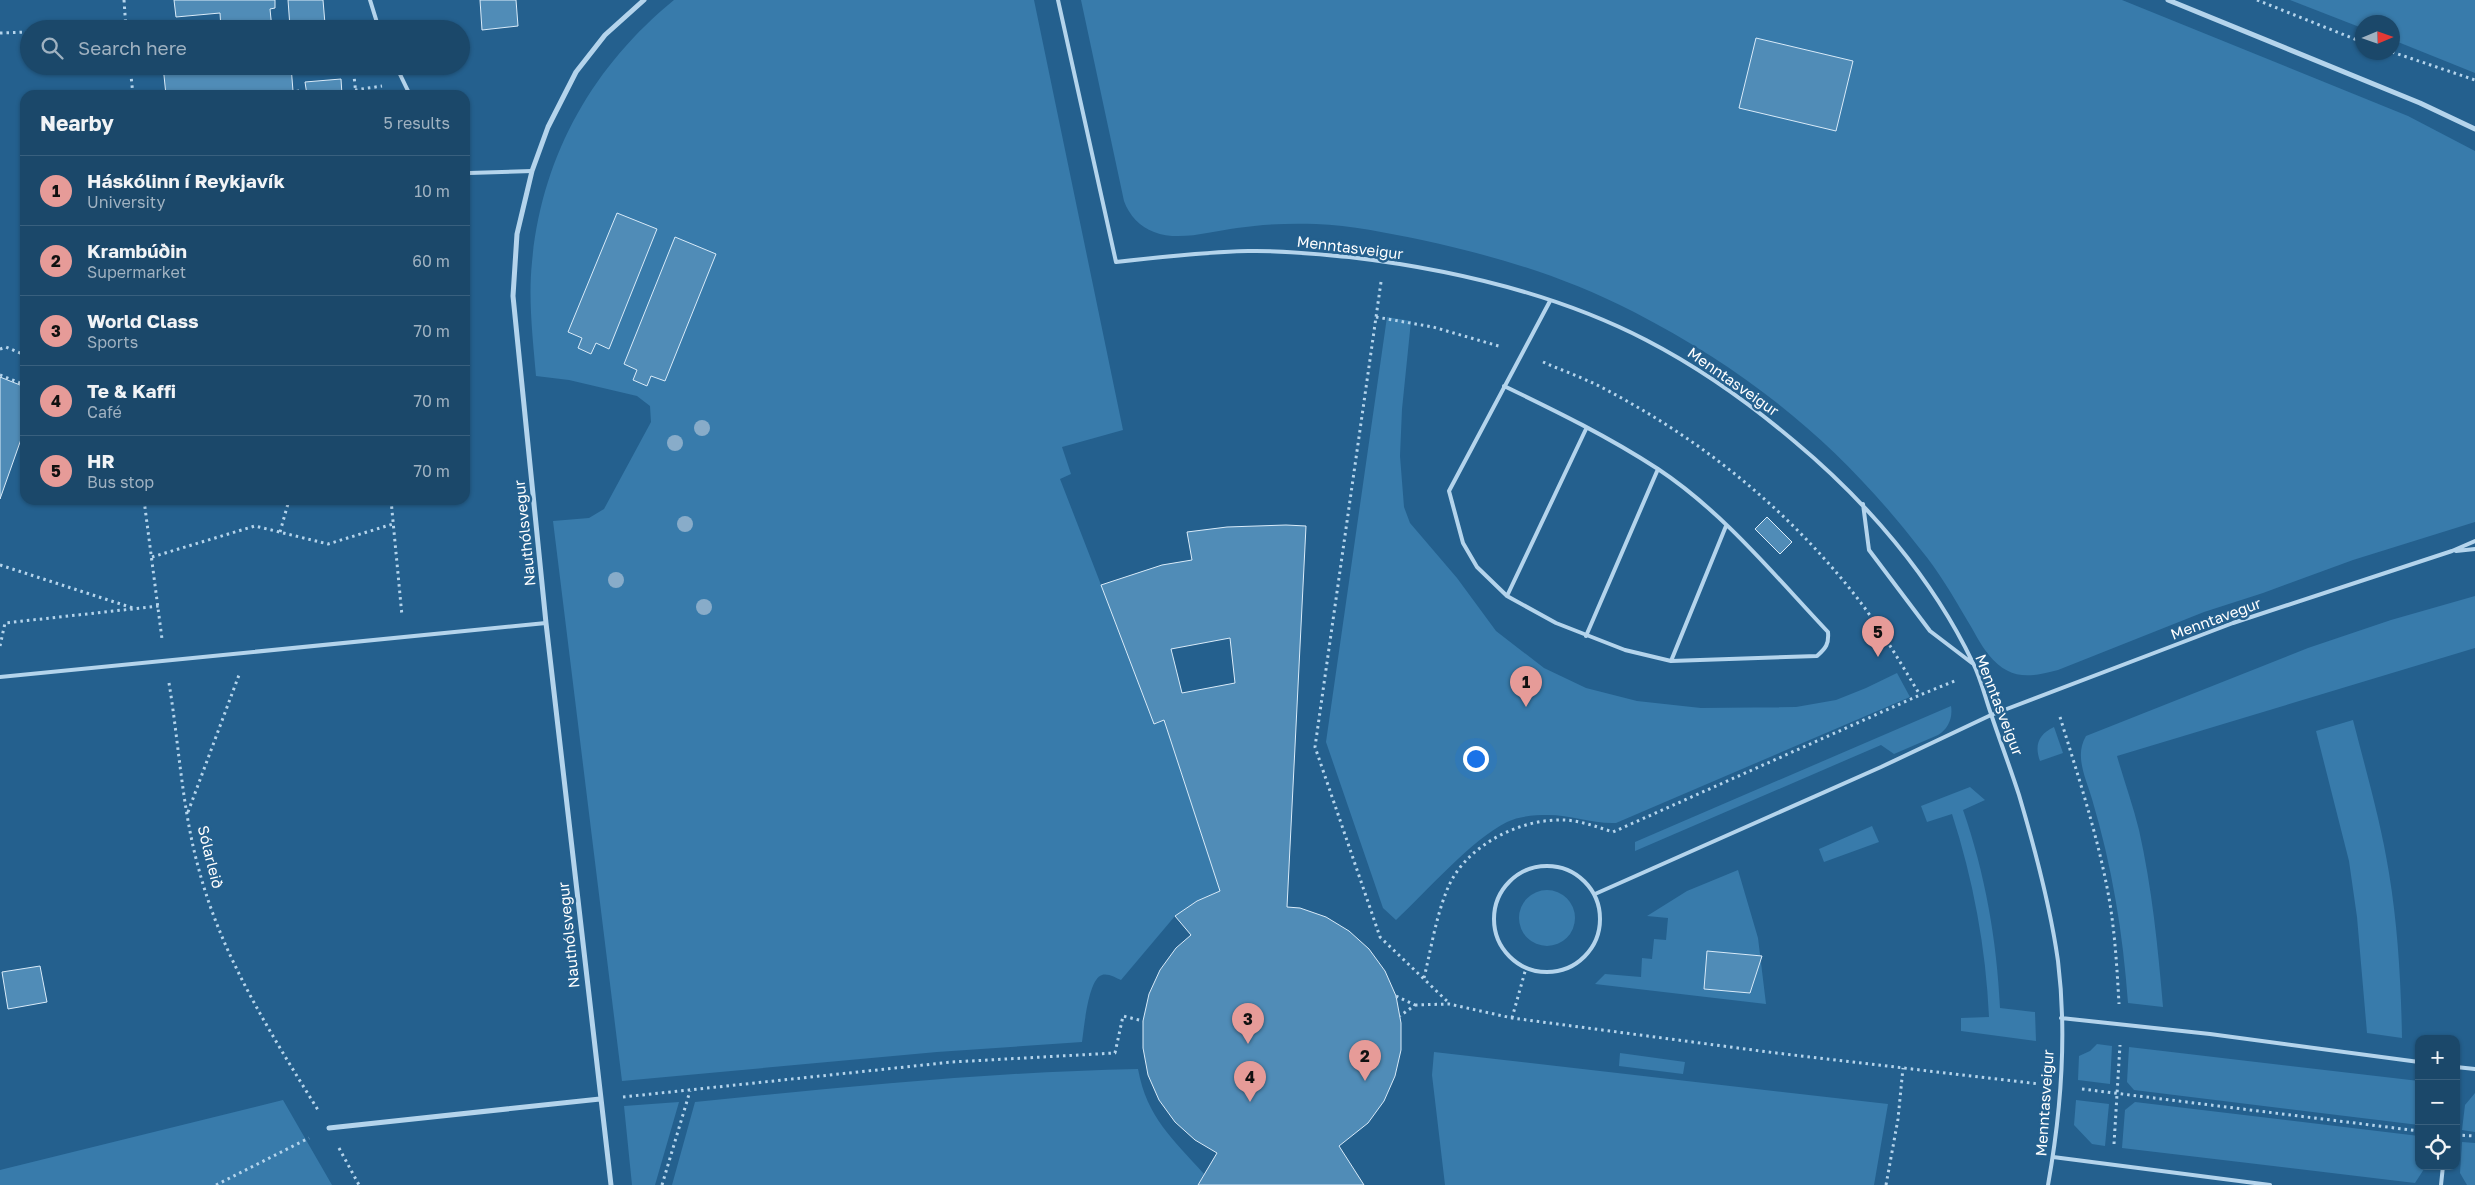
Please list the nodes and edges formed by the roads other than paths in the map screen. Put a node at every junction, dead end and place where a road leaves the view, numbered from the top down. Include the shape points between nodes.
1 (370, 0) edge
2 (644, 0) edge
3 (1058, 0) edge
4 (2168, 0) edge
5 (376, 20) edge
6 (400, 75) edge
7 (408, 90) edge
8 (2475, 129) edge
9 (532, 171) junction
10 (470, 173) edge
11 (1550, 301) junction
12 (1504, 386) junction
13 (1586, 428) junction
14 (1658, 470) junction
15 (1863, 504) junction
16 (1726, 526) junction
17 (2475, 541) edge
18 (2475, 548) edge
19 (2452, 551) junction
20 (1507, 596) junction
21 (546, 623) junction
22 (1586, 636) junction
23 (1671, 661) junction
24 (1974, 665) junction
25 (0, 677) edge
26 (1991, 715) junction
27 (1594, 894) junction
28 (2061, 1018) junction
29 (2415, 1062) edge
30 (2460, 1067) edge
31 (2475, 1069) edge
32 (600, 1100) junction
33 (329, 1128) road end
34 (2053, 1157) junction
35 (2443, 1170) edge
36 (611, 1185) edge
37 (2048, 1185) edge
38 (2270, 1185) edge
39 (2441, 1185) edge

1 - 5 lane
2 - 9 street, Nauthólsvegur via 605,35 576,72 548,127
3 - 11 lane, Menntasveigur via 1116,262 1252,250 1312,253 1454,274
4 - 8 street via 2420,103
6 - 7 lane
9 - 10 lane
9 - 21 street, Nauthólsvegur via 517,234 513,296
11 - 12 lane
11 - 15 lane, Menntasveigur via 1645,339 1706,374 1809,453
12 - 13 lane
12 - 20 lane via 1449,491 1463,543 1477,567
13 - 14 lane
13 - 20 lane
14 - 16 lane
14 - 22 lane
15 - 24 lane, Menntasveigur via 1943,609
15 - 24 lane via 1869,550 1930,631
16 - 23 lane
16 - 23 lane via 1828,632 1829,642 1817,656
17 - 19 lane, Menntavegur
18 - 19 lane, Menntavegur
19 - 26 lane, Menntavegur via 2233,623
20 - 22 lane
21 - 25 lane
21 - 32 street, Nauthólsvegur
22 - 23 lane
24 - 26 lane, Menntasveigur
26 - 27 lane, Menntavegur
26 - 28 lane, Menntasveigur via 2039,861 2058,964
27 - 27 lane via 1583,879 1567,869 1549,865 1530,868 1514,876 1502,890 1495,907 1494,926 1499,943 1511,958 1526,968 1545,972 1563,970 1580,961 1600,930 1600,911
28 - 29 lane
28 - 34 lane, Menntasveigur via 2060,1087
30 - 31 lane
32 - 33 street
32 - 36 street, Nauthólsvegur
34 - 37 lane, Menntasveigur
34 - 38 lane
35 - 39 lane

